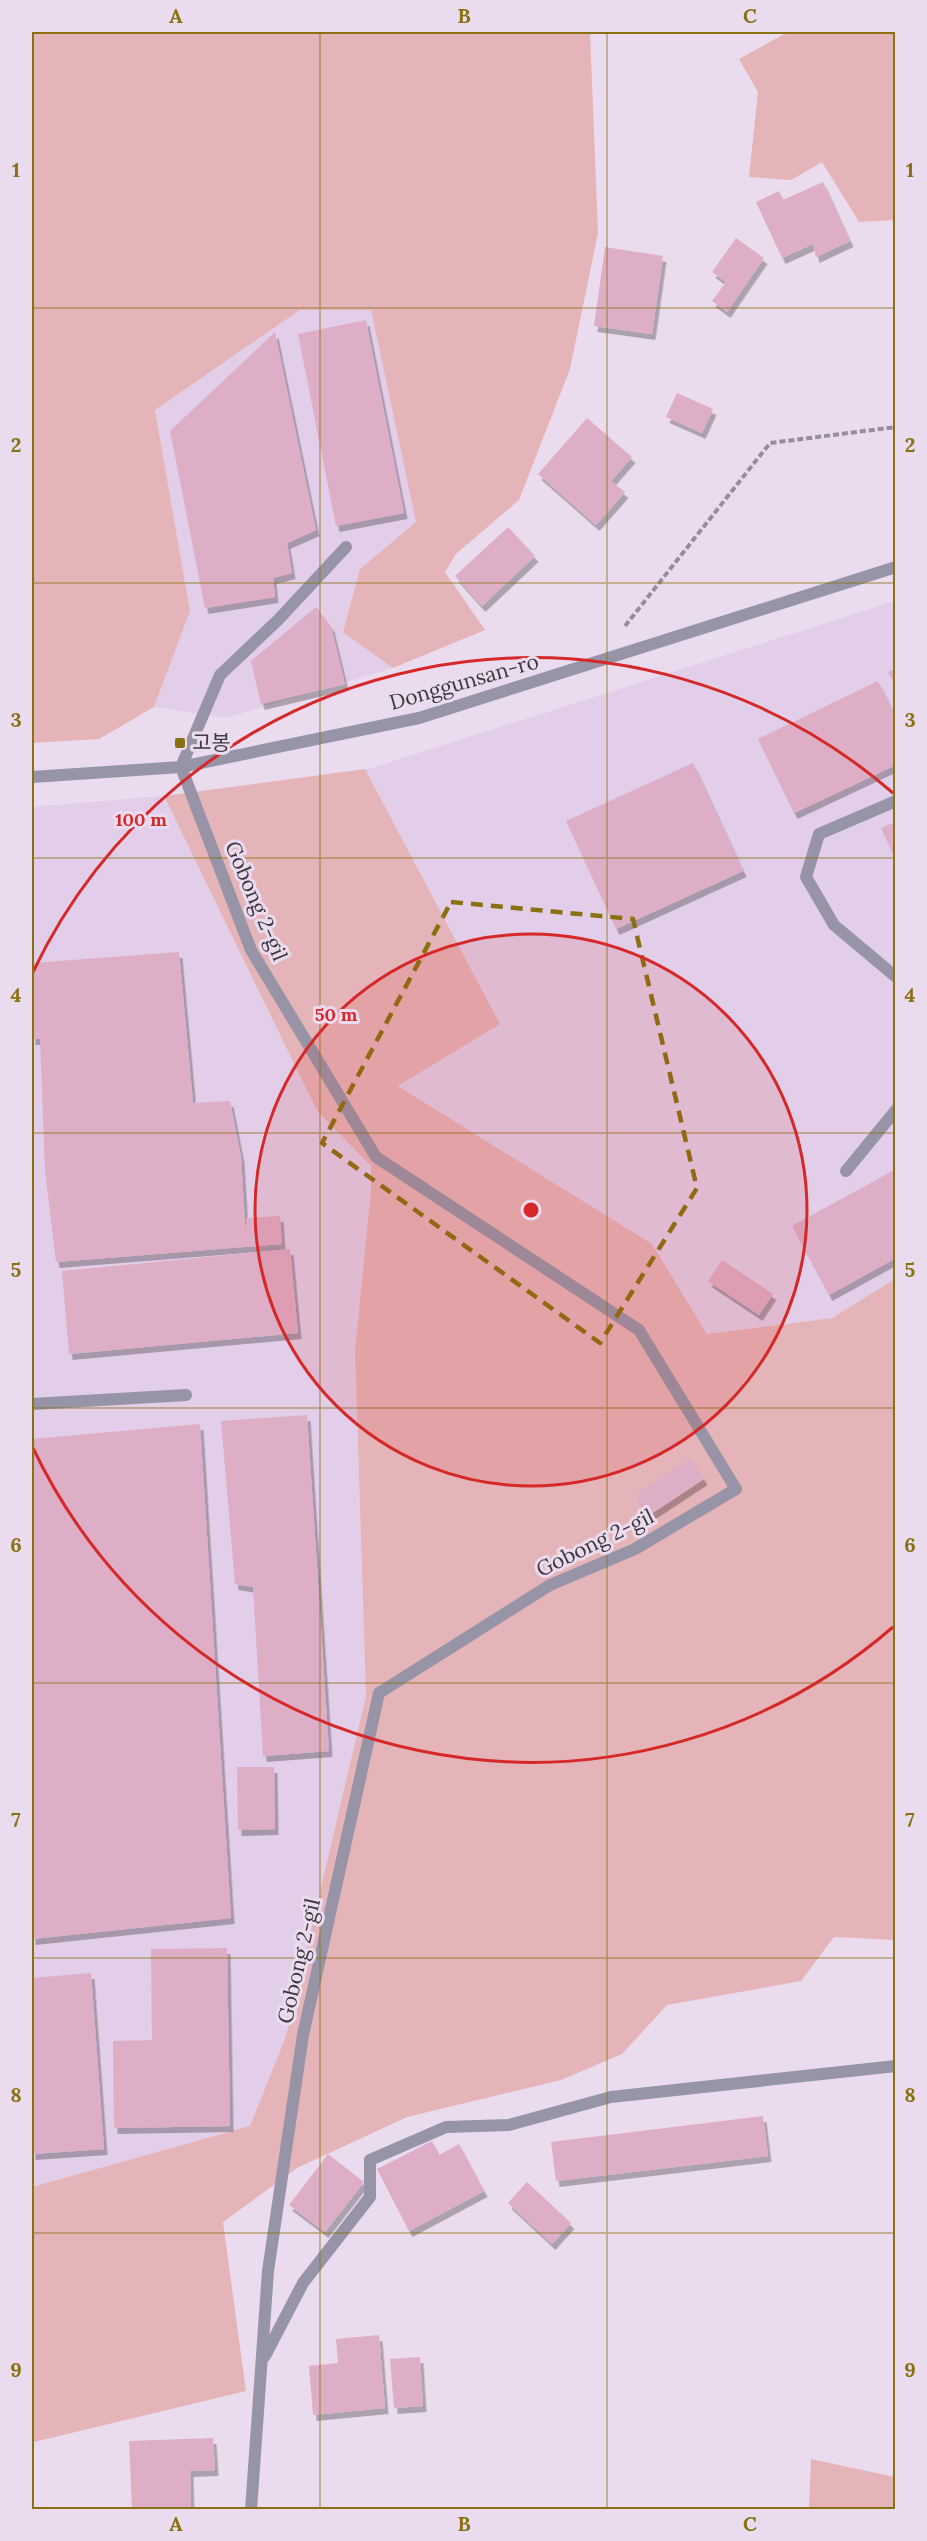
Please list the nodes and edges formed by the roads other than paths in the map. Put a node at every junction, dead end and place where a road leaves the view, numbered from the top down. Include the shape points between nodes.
1 (346, 547) dead end
2 (896, 567) edge
3 (181, 767) junction
4 (32, 777) edge
5 (896, 801) edge
6 (896, 977) edge
7 (896, 1110) edge
8 (846, 1171) dead end
9 (186, 1395) dead end
10 (32, 1404) edge
11 (896, 2066) edge
12 (262, 2362) junction
13 (252, 2510) edge

1 - 3 street via 220,675
2 - 3 street, Donggunsan-ro via 419,718
3 - 4 street, Donggunsan-ro
3 - 12 street, Gobong 2-gil via 251,950 376,1157 639,1330 736,1489 635,1549 550,1585 379,1693 303,2035 268,2271
5 - 6 street via 819,834 806,877 834,925
7 - 8 street
9 - 10 street
11 - 12 street via 611,2097 509,2125 446,2127 370,2160 370,2198 303,2283
12 - 13 street, Gobong 2-gil

